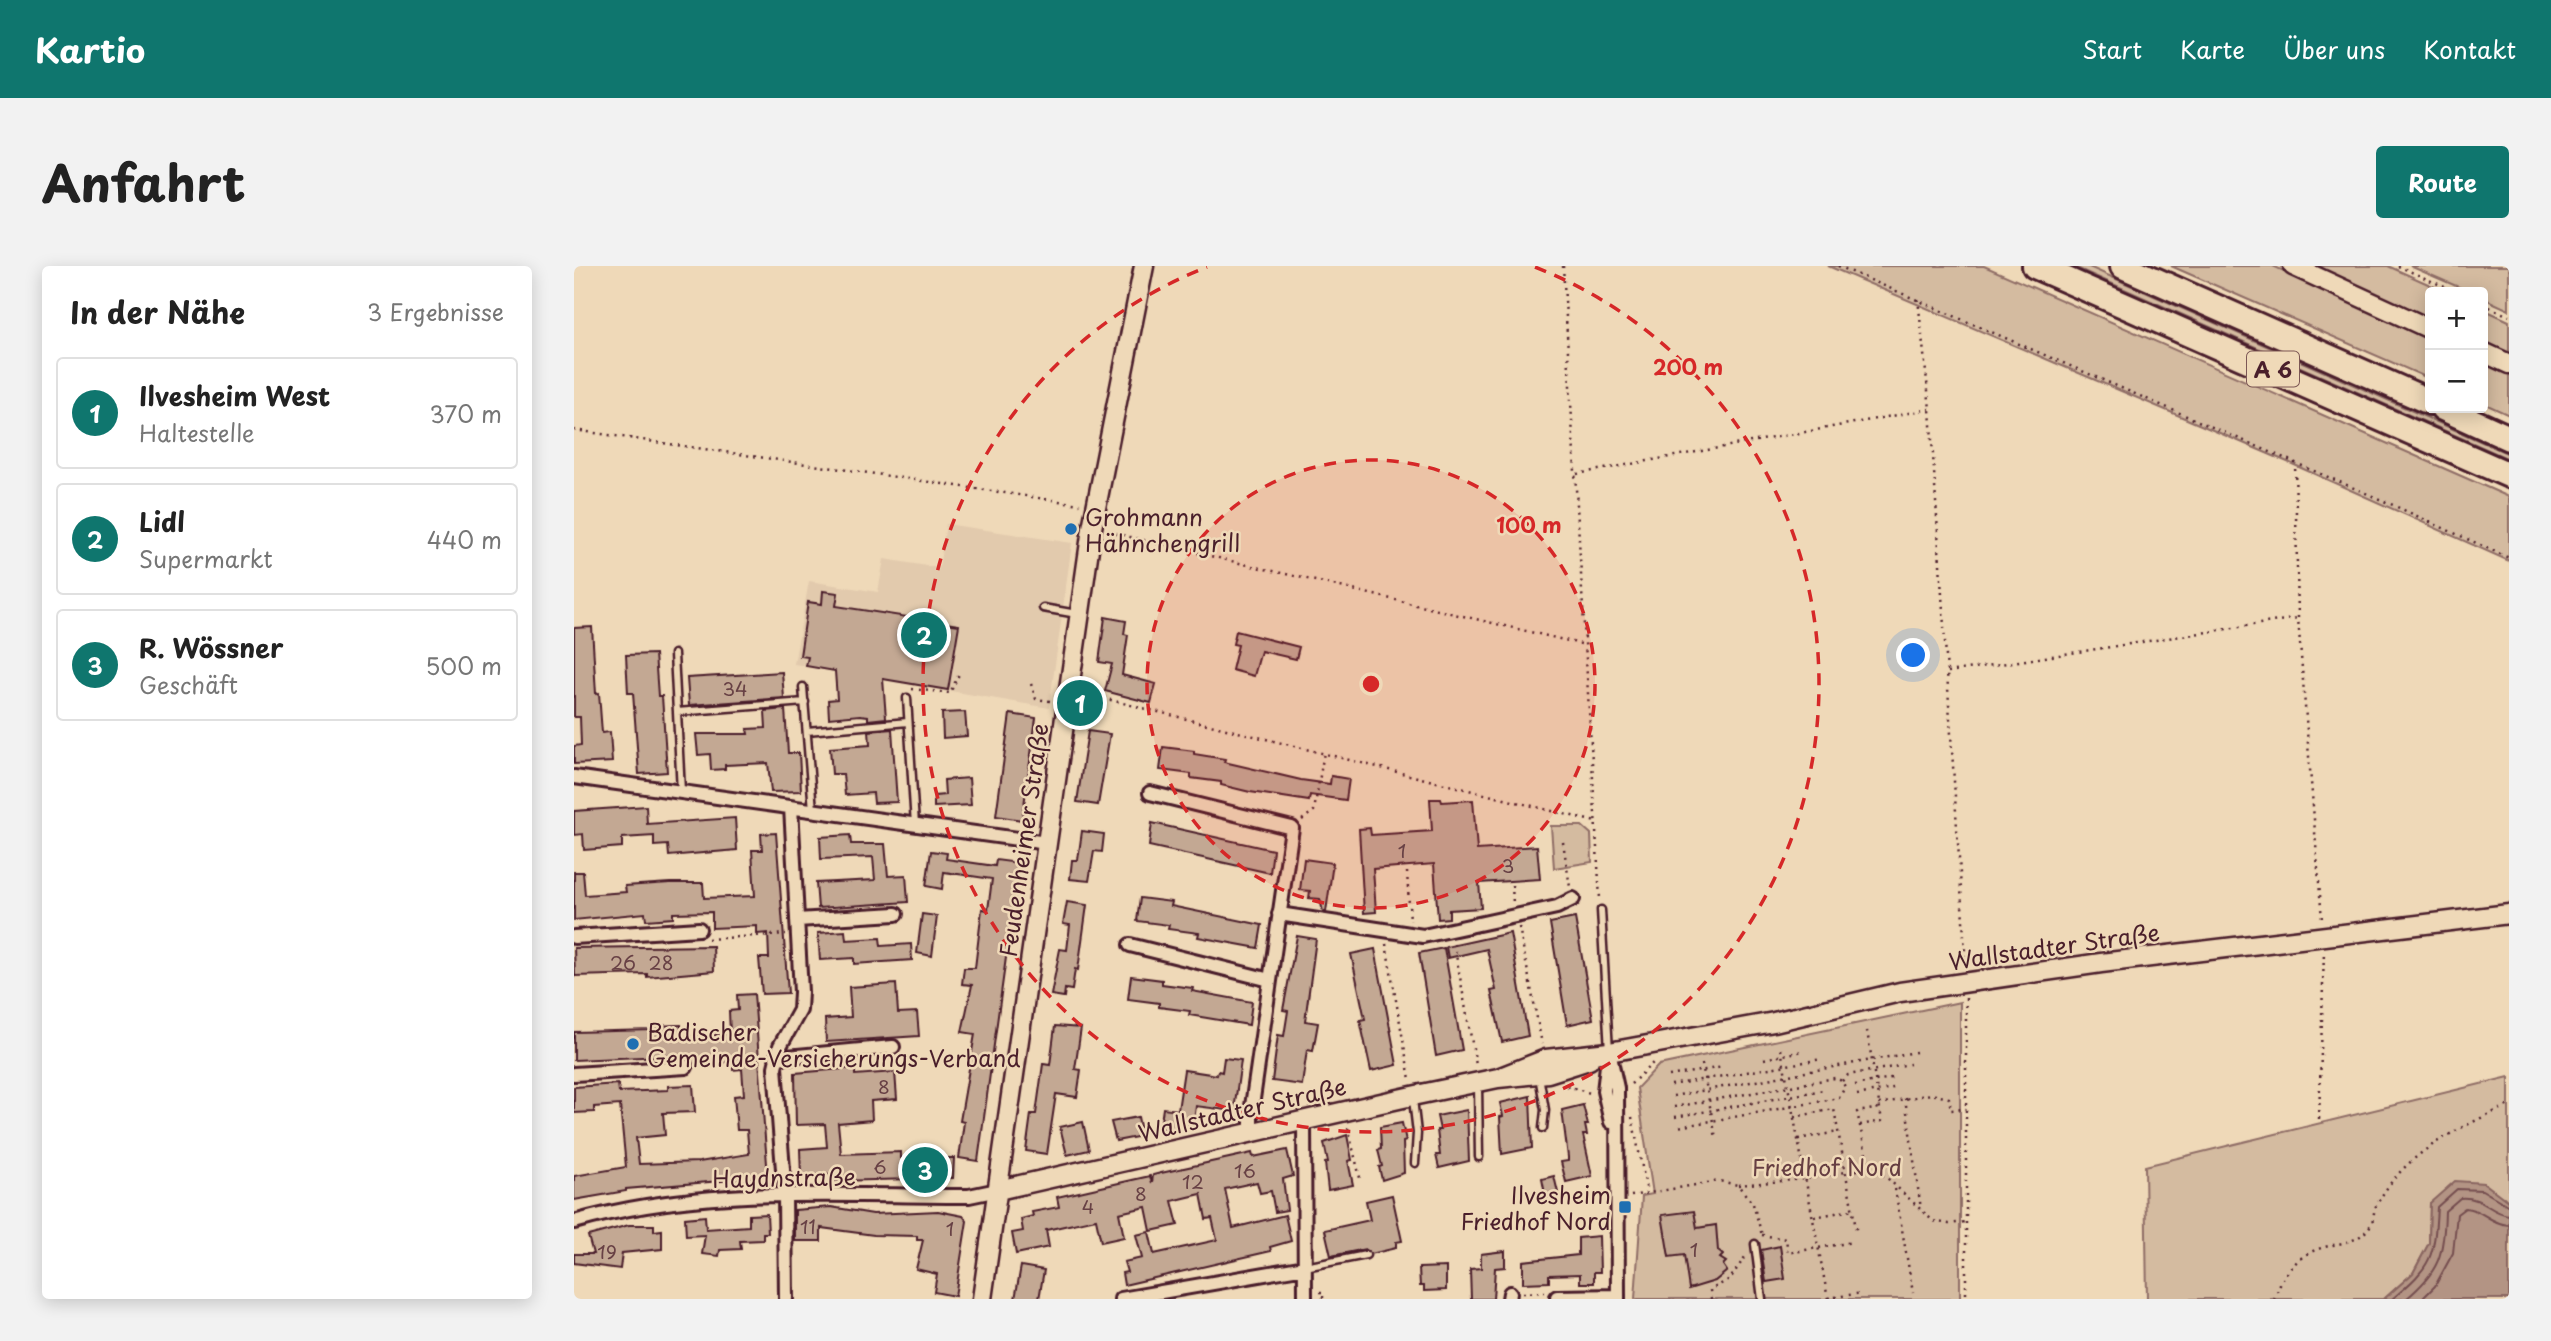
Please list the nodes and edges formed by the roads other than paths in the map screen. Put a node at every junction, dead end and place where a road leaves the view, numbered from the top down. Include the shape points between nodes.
1 (1144, 266) edge
2 (2035, 266) edge
3 (2123, 266) edge
4 (2293, 266) edge
5 (2425, 327) edge
6 (2488, 354) edge
7 (2509, 364) edge
8 (2425, 400) edge
9 (2454, 413) edge
10 (2509, 438) edge
11 (2509, 475) edge
12 (1043, 608) dead end
13 (1079, 614) junction
14 (674, 654) dead end
15 (803, 687) dead end
16 (907, 698) dead end
17 (805, 702) junction
18 (677, 712) junction
19 (908, 722) junction
20 (807, 731) junction
21 (574, 777) edge
22 (681, 792) junction
23 (1150, 793) dead end
24 (791, 807) junction
25 (813, 810) junction
26 (915, 825) junction
27 (1047, 843) junction
28 (1573, 899) road end
29 (1601, 910) road end
30 (896, 914) dead end
31 (1279, 914) junction
32 (2509, 914) edge
33 (797, 920) junction
34 (699, 929) road end
35 (574, 937) edge
36 (1130, 945) dead end
37 (1270, 980) junction
38 (893, 1047) dead end
39 (1609, 1052) junction
40 (776, 1058) junction
41 (686, 1068) dead end
42 (574, 1074) edge
43 (1539, 1074) junction
44 (1498, 1078) junction
45 (1478, 1082) junction
46 (1412, 1096) junction
47 (1304, 1121) junction
48 (1544, 1128) dead end
49 (1251, 1132) junction
50 (1615, 1139) junction
51 (1479, 1157) dead end
52 (1415, 1163) dead end
53 (998, 1190) junction
54 (785, 1195) junction
55 (574, 1222) edge
56 (1755, 1244) road end
57 (1366, 1255) dead end
58 (1305, 1267) junction
59 (1156, 1296) edge
60 (1557, 1297) road end
61 (1618, 1298) edge
62 (786, 1299) edge
63 (982, 1299) edge
64 (1121, 1299) edge
65 (1305, 1299) edge
66 (1762, 1299) edge

1 - 13 main road, Feudenheimer Straße
2 - 11 highway, A 6
3 - 8 highway, A 6
4 - 5 main road
6 - 7 main road
9 - 10 highway
12 - 13 lane
13 - 27 main road, Feudenheimer Straße
14 - 18 lane
15 - 17 lane
16 - 19 lane
17 - 18 lane
17 - 20 lane
18 - 22 lane
19 - 20 lane
19 - 26 lane
20 - 25 lane
21 - 22 street
22 - 24 street
23 - 31 street via 1292,828
24 - 25 street
24 - 33 street
25 - 26 street
26 - 27 street
27 - 53 main road, Feudenheimer Straße
28 - 31 street via 1423,936
29 - 39 lane
30 - 33 street
31 - 37 street
32 - 39 main road, Wallstadter Straße via 1967,988 1877,996 1774,1022
33 - 40 street via 800,1010
34 - 35 street
36 - 37 street
37 - 49 street
38 - 40 street
39 - 43 main road, Wallstadter Straße
39 - 44 main road, Wallstadter Straße via 1546,1059
39 - 50 street via 1617,1088
39 - 50 street via 1604,1091
40 - 54 street
41 - 42 street
43 - 44 main road, Wallstadter Straße
43 - 48 lane
44 - 45 main road, Wallstadter Straße
45 - 46 main road, Wallstadter Straße
45 - 51 lane
46 - 47 main road, Wallstadter Straße
46 - 52 lane
47 - 49 main road, Wallstadter Straße
47 - 58 street
49 - 53 main road, Wallstadter Straße
50 - 61 street
53 - 54 street, Haydnstraße via 969,1196
53 - 63 main road, Feudenheimer Straße
54 - 55 street, Haydnstraße via 651,1204
54 - 62 street
56 - 66 lane
57 - 58 lane
58 - 59 street
58 - 65 street
59 - 64 street
60 - 61 street

